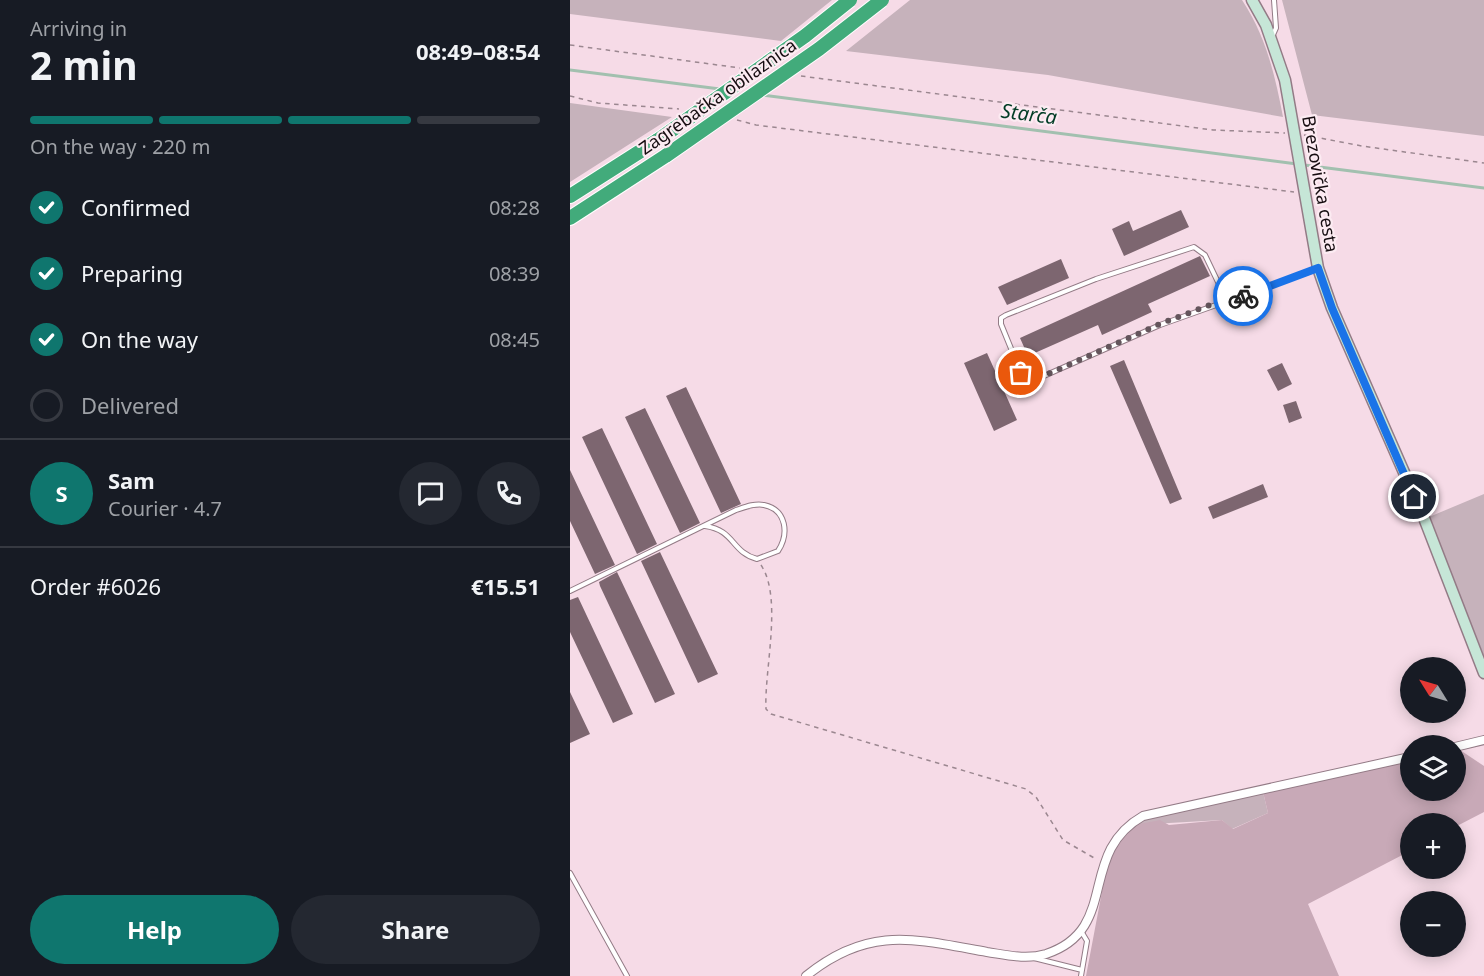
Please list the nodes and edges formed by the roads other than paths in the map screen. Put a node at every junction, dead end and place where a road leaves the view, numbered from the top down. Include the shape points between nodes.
1 (850, 0) edge
2 (882, 0) edge
3 (1252, 0) edge
4 (1274, 0) edge
5 (1272, 38) junction
6 (570, 196) edge
7 (570, 218) edge
8 (1318, 268) junction
9 (1227, 301) junction
10 (705, 526) junction
11 (570, 591) edge
12 (1484, 673) edge
13 (1484, 741) edge
14 (1466, 745) edge
15 (1400, 759) edge
16 (570, 873) edge
17 (1081, 931) junction
18 (1032, 957) junction
19 (1082, 970) junction
20 (627, 976) edge
21 (806, 976) edge
22 (1081, 976) edge

1 - 6 highway, Zagrebačka obilaznica, bridge via 658,140
2 - 7 highway, Zagrebačka obilaznica, bridge via 819,49
3 - 5 main road, Brezovička cesta
4 - 5 lane via 1276,28
5 - 8 main road, Brezovička cesta via 1285,80
8 - 9 lane
8 - 12 main road, Brezovička cesta via 1424,518
9 - 9 lane via 1160,324 1037,379 1027,379 1021,373 1000,324 1006,315 1194,246 1205,255
10 - 10 lane via 752,505 764,505 775,509 786,527 778,551 757,559 742,552 727,533
10 - 11 lane
13 - 14 street
15 - 17 street via 1143,816 1130,823 1118,835 1103,863 1092,914
16 - 20 lane
17 - 18 street via 1060,947
17 - 19 lane via 1087,941
18 - 19 lane
18 - 21 street via 897,938 846,950
19 - 22 lane

